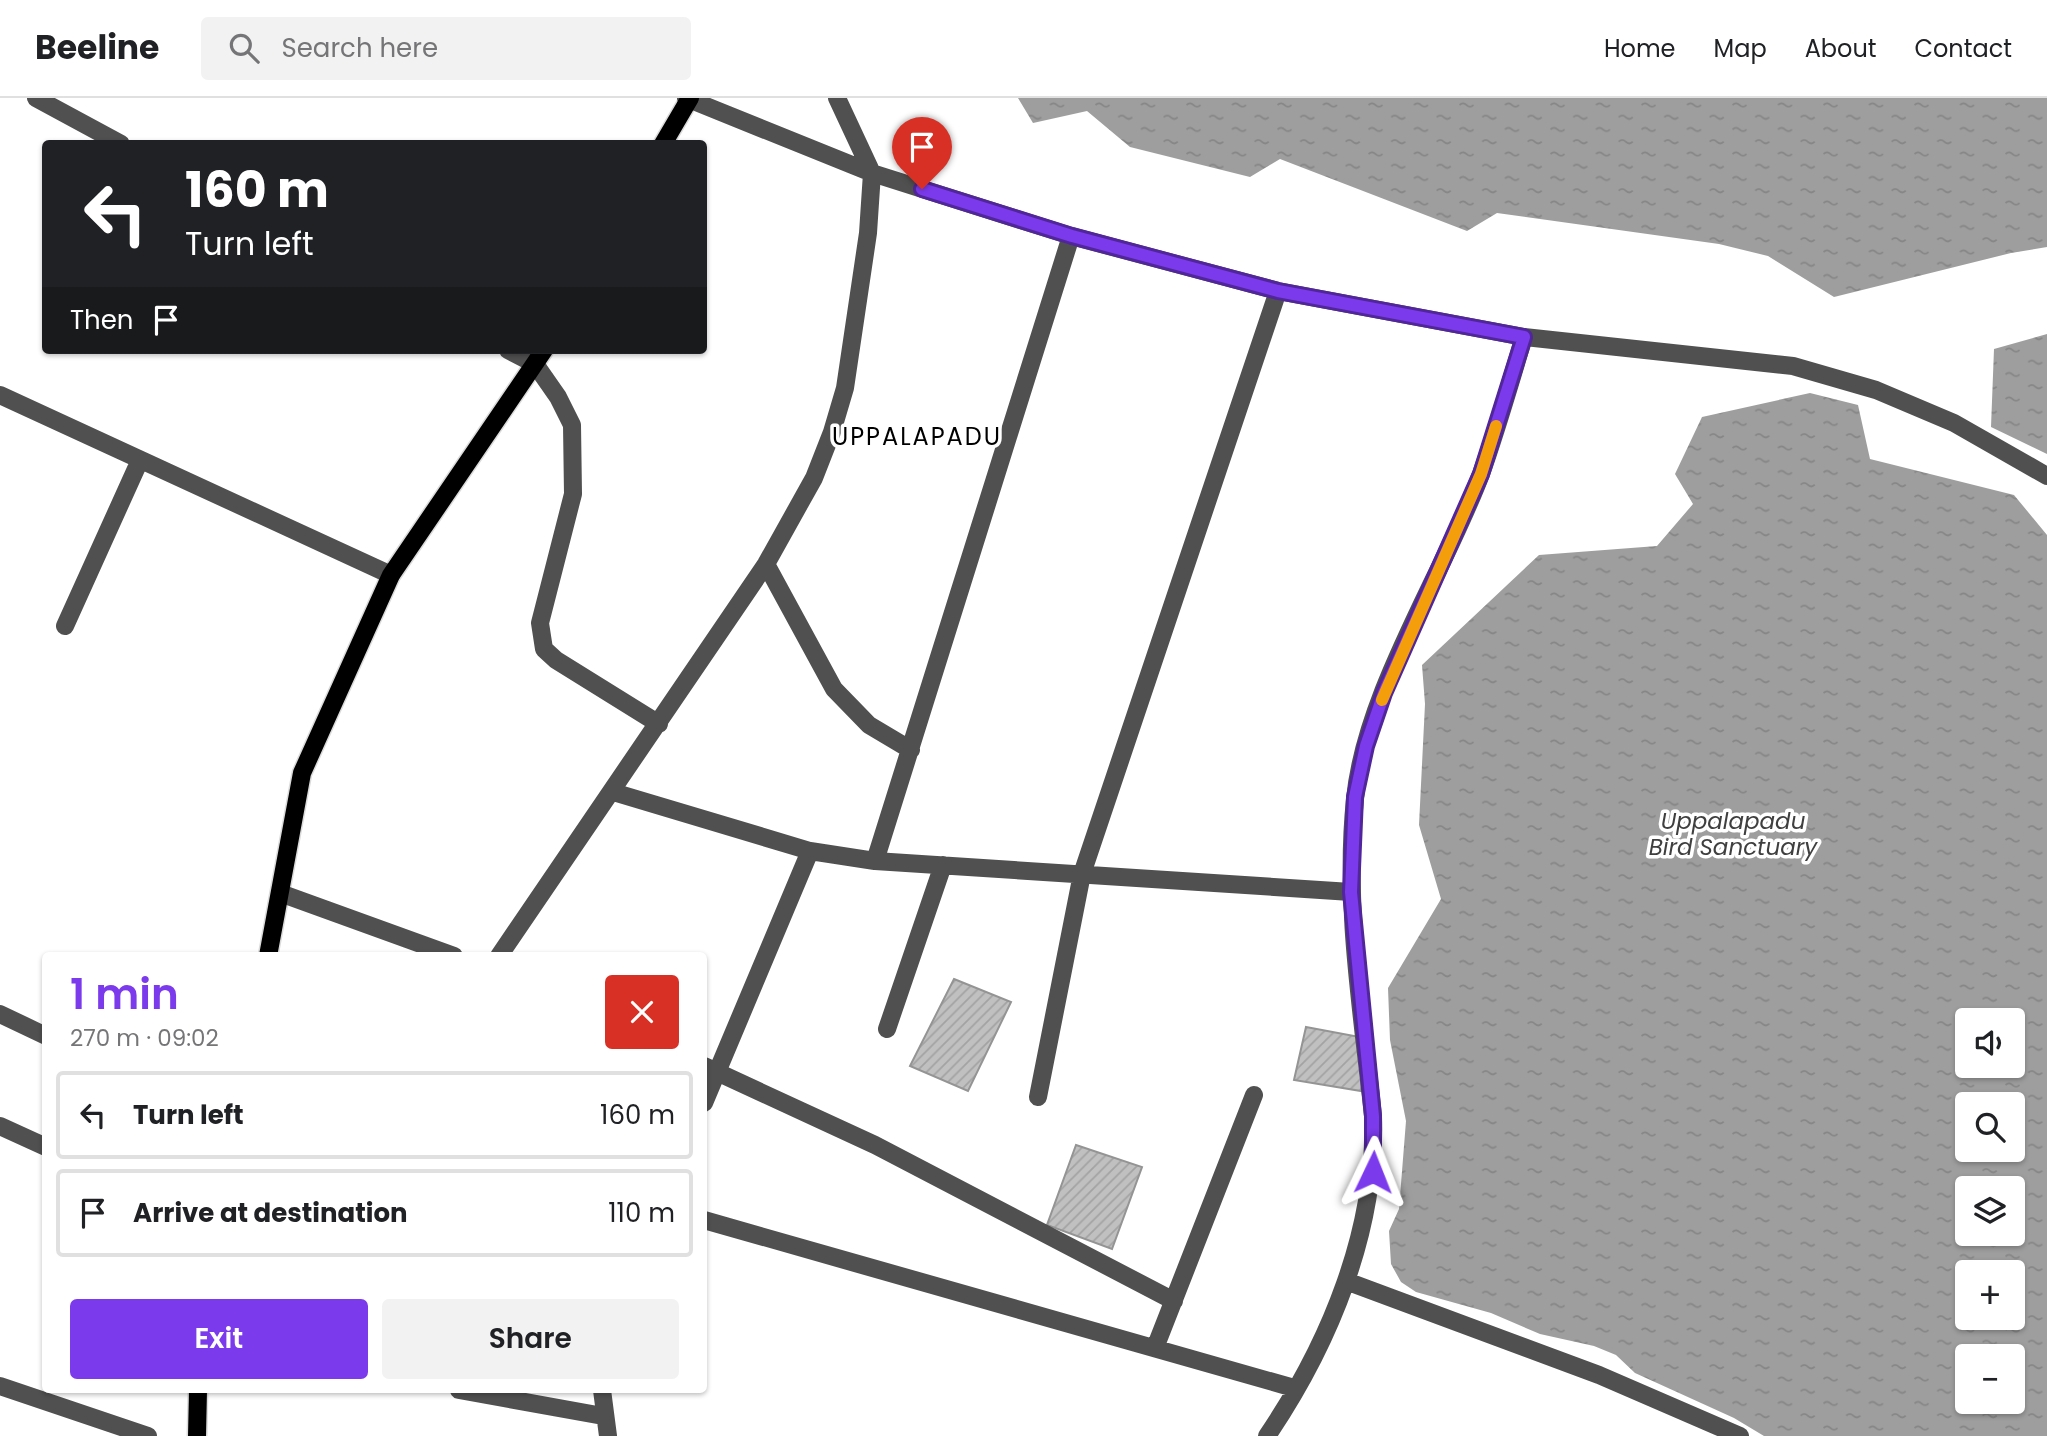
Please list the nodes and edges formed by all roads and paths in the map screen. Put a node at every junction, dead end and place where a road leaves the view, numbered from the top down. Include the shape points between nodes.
1 (36, 98) edge
2 (837, 98) edge
3 (688, 99) edge
4 (114, 140) edge
5 (665, 140) edge
6 (872, 173) junction
7 (1072, 236) junction
8 (1278, 291) junction
9 (1524, 337) junction
10 (540, 357) edge
11 (0, 395) edge
12 (140, 460) junction
13 (2047, 476) edge
14 (766, 564) junction
15 (391, 575) junction
16 (65, 626) dead end
17 (659, 724) junction
18 (911, 750) junction
19 (613, 792) junction
20 (810, 851) junction
21 (875, 862) junction
22 (943, 865) junction
23 (1082, 874) junction
24 (1351, 892) junction
25 (280, 893) junction
26 (269, 952) edge
27 (443, 952) edge
28 (502, 952) edge
29 (0, 1014) edge
30 (887, 1029) dead end
31 (42, 1034) edge
32 (710, 1069) edge
33 (1254, 1096) dead end
34 (1038, 1097) dead end
35 (0, 1126) edge
36 (42, 1145) edge
37 (707, 1221) edge
38 (1346, 1281) junction
39 (1174, 1301) junction
40 (1155, 1348) junction
41 (0, 1386) edge
42 (1294, 1388) junction
43 (198, 1393) edge
44 (476, 1393) edge
45 (602, 1393) edge
46 (603, 1416) junction
47 (148, 1436) edge
48 (197, 1436) edge
49 (608, 1436) edge
50 (1267, 1436) edge
51 (1740, 1436) edge

1 - 4 street
2 - 6 street
3 - 5 main road
3 - 6 street
6 - 7 street
6 - 14 street via 868,233 845,388 814,478
7 - 8 street
7 - 18 street
8 - 9 street
8 - 23 street
9 - 13 street via 1793,366 1876,390 1954,423
9 - 24 street via 1481,474 1384,693 1366,746 1355,797
10 - 15 main road
10 - 17 street via 572,425 575,460 573,494 540,638 556,660
11 - 12 street
12 - 15 street
12 - 16 street
14 - 17 street
14 - 18 street via 834,690 869,725
15 - 25 main road via 302,773
17 - 19 street
18 - 21 street
19 - 20 street
19 - 28 street
20 - 21 street
20 - 32 street
21 - 22 street
22 - 23 street
22 - 30 street
23 - 24 street
23 - 34 street
24 - 38 street via 1375,1153 1371,1191
25 - 26 main road
25 - 27 street
29 - 31 street
32 - 39 street via 875,1145
33 - 39 street
35 - 36 street
37 - 40 street
38 - 42 street
38 - 51 street via 1599,1375
39 - 40 street
40 - 42 street
41 - 47 street
42 - 50 street
43 - 48 main road
44 - 46 street
45 - 46 street
46 - 49 street

